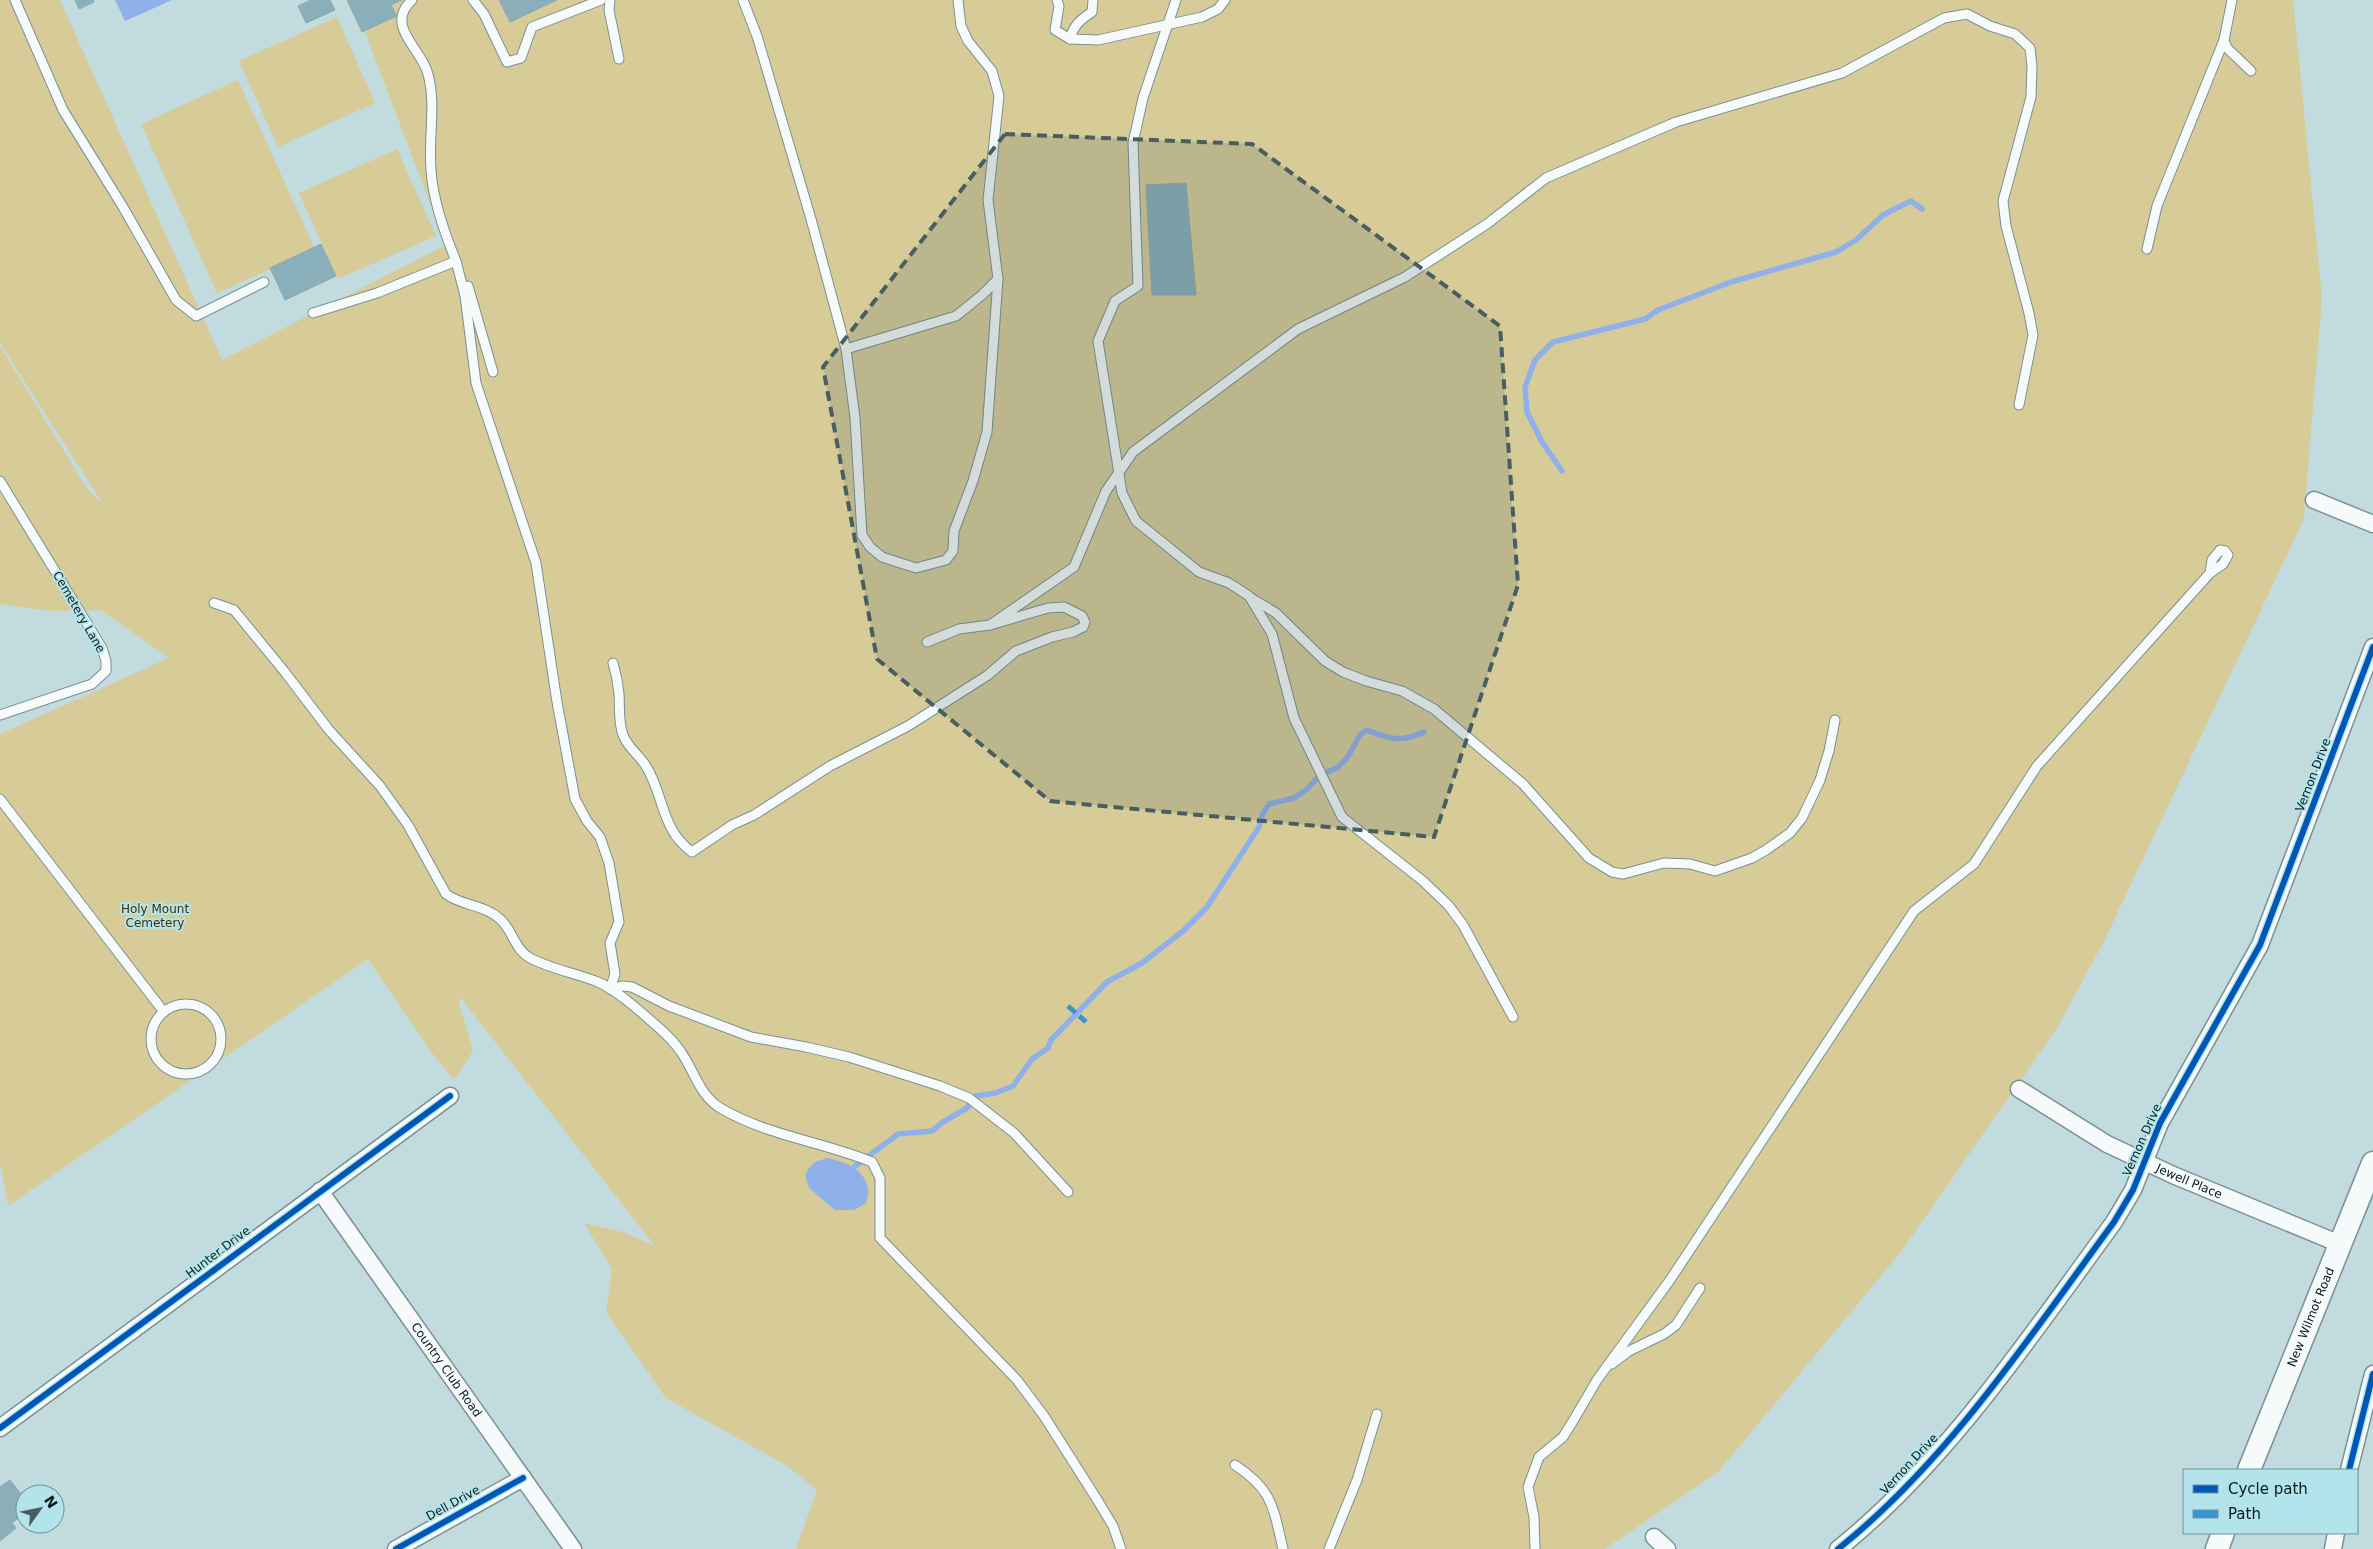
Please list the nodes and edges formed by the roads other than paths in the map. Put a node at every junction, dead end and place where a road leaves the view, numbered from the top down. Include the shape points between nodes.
1 (15, 0) edge
2 (412, 0) edge
3 (473, 0) edge
4 (601, 0) edge
5 (610, 0) edge
6 (743, 0) edge
7 (958, 0) edge
8 (1057, 0) edge
9 (1093, 0) edge
10 (1176, 0) edge
11 (1226, 0) edge
12 (2232, 0) edge
13 (1170, 24) junction
14 (1070, 39) junction
15 (2224, 40) junction
16 (619, 60) dead end
17 (2251, 70) dead end
18 (2147, 249) dead end
19 (456, 261) junction
20 (998, 279) junction
21 (264, 282) dead end
22 (314, 313) dead end
23 (846, 348) junction
24 (493, 372) dead end
25 (2019, 405) dead end
26 (1119, 472) junction
27 (0, 481) edge
28 (2314, 500) dead end
29 (2373, 524) edge
30 (2210, 573) dead end
31 (1249, 596) junction
32 (214, 603) dead end
33 (990, 625) junction
34 (927, 642) dead end
35 (2373, 647) edge
36 (614, 663) dead end
37 (0, 715) edge
38 (1835, 720) dead end
39 (0, 799) edge
40 (610, 989) junction
41 (164, 1012) junction
42 (1513, 1017) dead end
43 (2019, 1089) dead end
44 (450, 1096) dead end
45 (2144, 1162) junction
46 (2373, 1163) edge
47 (320, 1190) junction
48 (1068, 1192) dead end
49 (2340, 1244) junction
50 (1700, 1288) dead end
51 (1606, 1369) junction
52 (2373, 1374) edge
53 (1377, 1414) dead end
54 (0, 1428) edge
55 (1235, 1465) dead end
56 (2249, 1469) edge
57 (2349, 1469) edge
58 (523, 1478) junction
59 (2223, 1534) edge
60 (2336, 1534) edge
61 (1654, 1537) dead end
62 (396, 1549) edge
63 (573, 1549) edge
64 (1121, 1549) edge
65 (1283, 1549) edge
66 (1329, 1549) edge
67 (1535, 1549) edge
68 (1667, 1549) edge
69 (1838, 1549) edge
70 (2217, 1549) edge
71 (2333, 1549) edge

1 - 21 lane via 63,110 176,300 196,316
2 - 19 lane via 402,17 406,37 426,69 430,87 434,197
3 - 4 lane via 484,14 507,62 520,58 532,27
5 - 16 lane
6 - 23 lane via 757,36 806,201
7 - 20 lane via 961,26 968,41 992,71 999,96 988,200
8 - 14 lane via 1059,12 1055,30
9 - 14 lane via 1092,12 1081,20
10 - 13 lane
11 - 13 lane via 1218,9 1202,17
12 - 15 lane
13 - 14 lane via 1098,40
13 - 26 lane via 1143,98 1133,143 1138,286 1115,301 1098,341
15 - 17 lane
15 - 18 lane via 2157,206
19 - 22 lane via 377,293
19 - 24 lane via 466,280
19 - 40 lane via 466,296 476,383 536,563 575,799 600,838 609,863 619,922 610,943 615,974
20 - 23 lane via 956,316
20 - 23 lane via 987,432 954,531 953,551 946,560 916,568 882,557 862,535 855,418
25 - 26 lane via 2033,335 2006,226 2004,201 2031,97 2030,48 2015,34 1967,14 1944,18 1842,73 1676,122 1546,178 1487,224 1405,277 1298,329 1133,452
26 - 31 lane via 1122,493 1136,521 1199,572 1229,583
26 - 33 lane via 1099,505 1074,567
27 - 37 lane, Cemetery Lane via 102,648 106,661 106,671 92,684
28 - 29 street
30 - 51 lane via 2037,766 1974,864 1914,911 1670,1280
31 - 38 lane via 1276,613 1326,661 1358,678 1402,691 1434,709 1523,784 1590,858 1612,872 1623,874 1664,863 1690,864 1714,871 1766,850 1790,833 1802,818 1820,780
31 - 42 lane via 1272,634 1294,718 1342,817 1423,881 1449,906 1463,925
32 - 40 lane via 234,610 329,730 380,786 408,825 446,894 454,900 487,910 501,920 528,956
33 - 34 lane via 959,629
33 - 36 lane via 1048,608 1064,607 1082,616 1085,622 1083,627 1073,632 1016,651 988,676 916,722 830,766 692,852 683,846 672,830 646,766 624,736 619,718
35 - 45 street, Vernon Drive via 2260,945 2160,1122
39 - 41 lane
40 - 48 lane via 632,988 669,1006 751,1037 849,1058 969,1098 1014,1133
40 - 64 lane via 660,1028 681,1052 704,1095 713,1104 777,1133 872,1162 880,1178 880,1238 1017,1380 1098,1501 1113,1526
41 - 41 lane via 153,1028 151,1040 159,1061 178,1073 193,1073 210,1064 220,1047 221,1035 211,1014 194,1004 179,1004
43 - 45 street, Jewell Place via 2106,1144
44 - 47 street, Hunter Drive
45 - 49 street, Jewell Place
45 - 69 street, Vernon Drive via 2133,1190 2114,1222 1978,1404 1919,1472
46 - 49 street, New Wilmot Road
47 - 54 street, Hunter Drive
47 - 58 street, Country Club Road
49 - 56 street, New Wilmot Road
50 - 51 lane via 1676,1325 1629,1350
51 - 67 lane via 1562,1437 1539,1457 1533,1470 1528,1486
52 - 57 street
53 - 66 lane via 1357,1480
55 - 65 lane via 1266,1491
58 - 62 street, Dell Drive
58 - 63 street, Country Club Road
59 - 70 street
60 - 71 street
61 - 68 street

